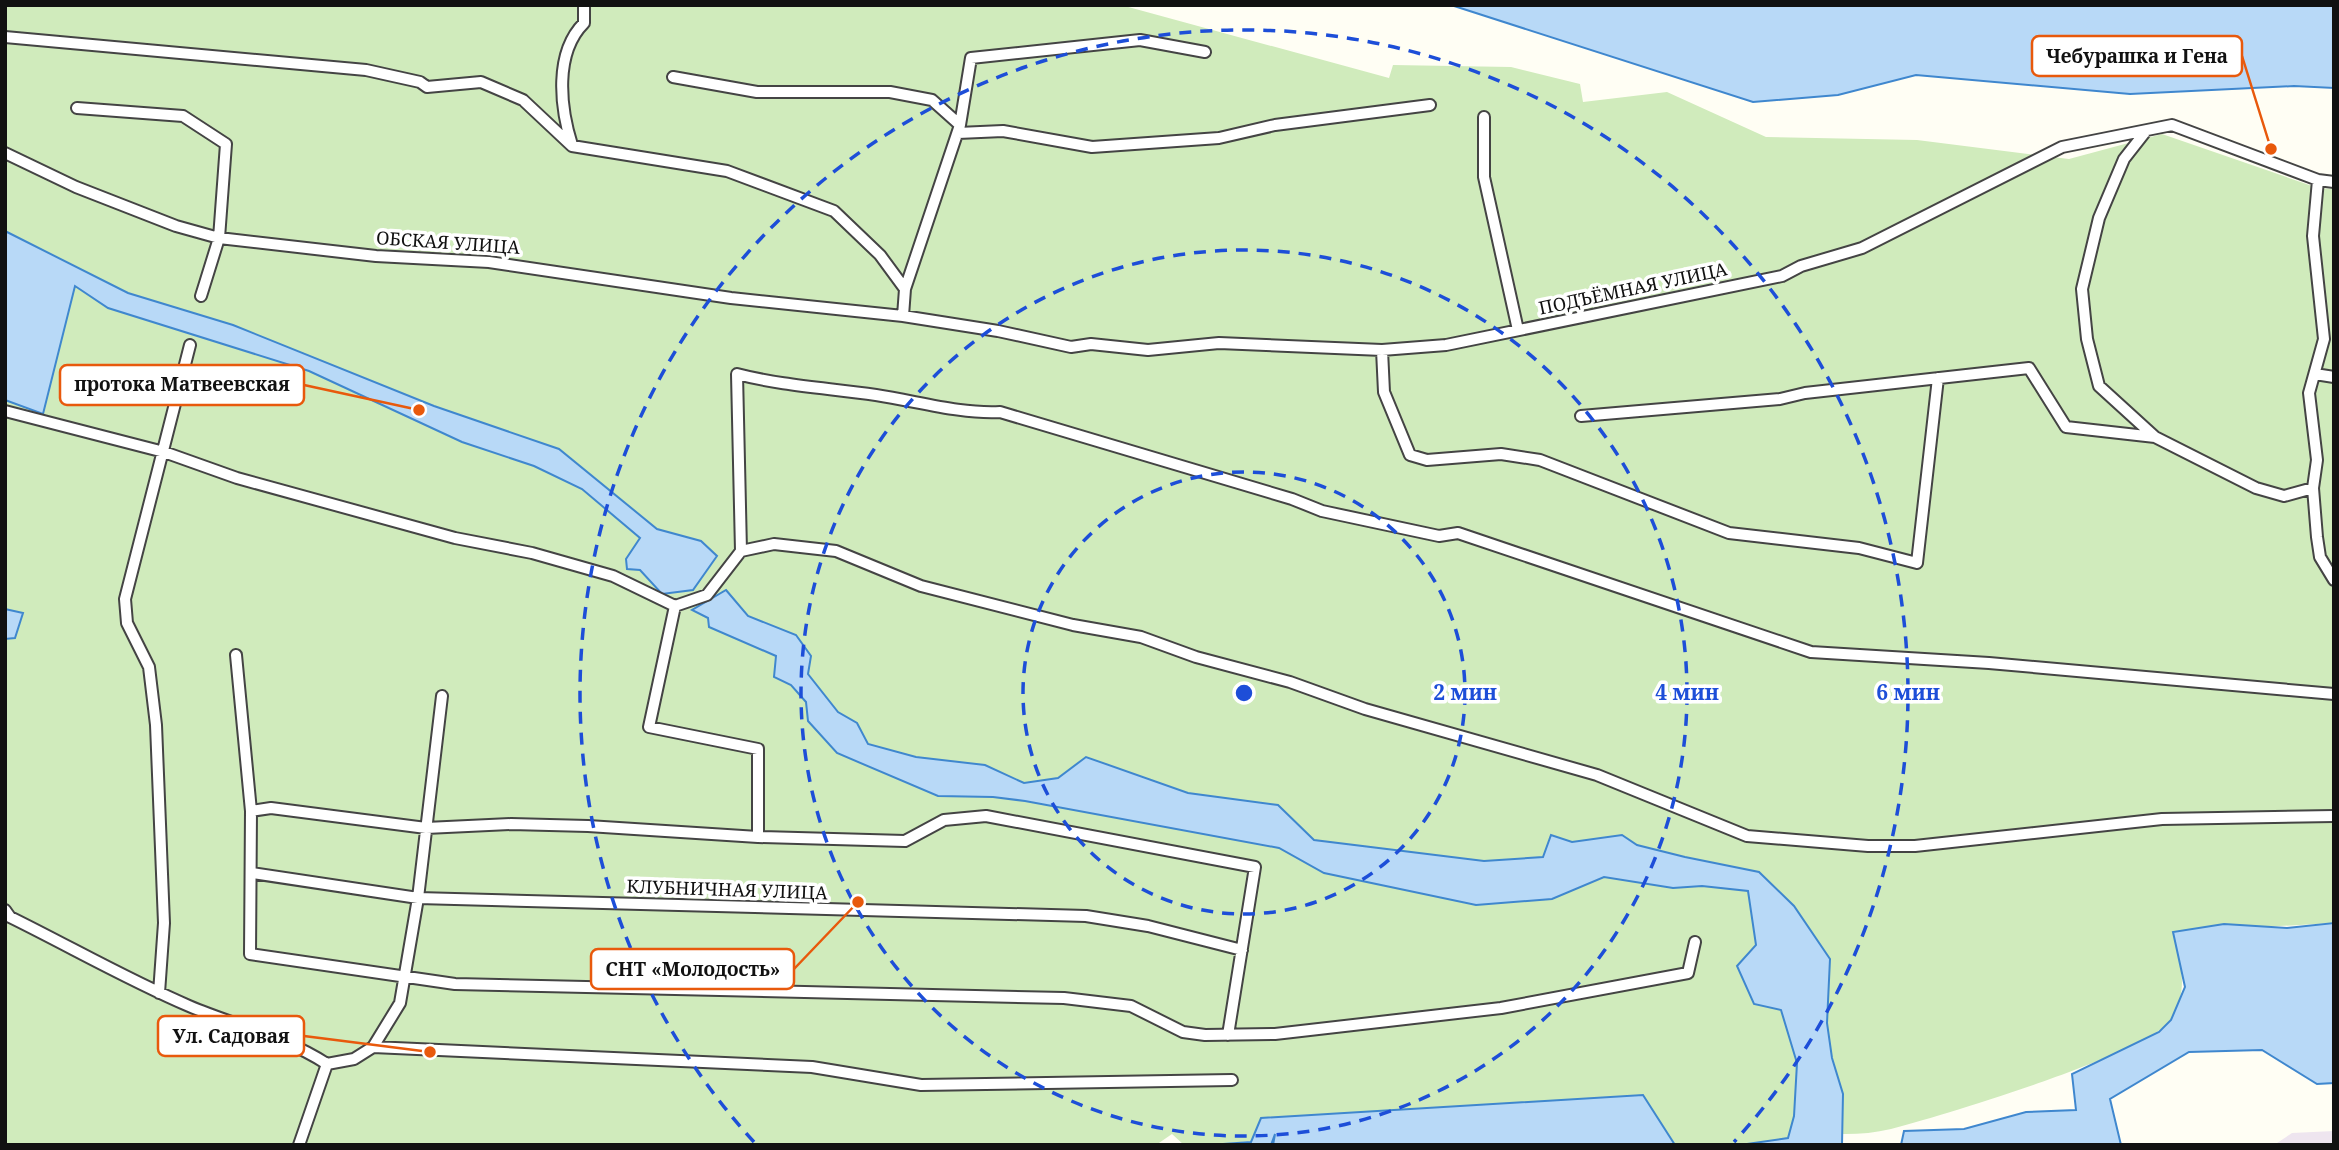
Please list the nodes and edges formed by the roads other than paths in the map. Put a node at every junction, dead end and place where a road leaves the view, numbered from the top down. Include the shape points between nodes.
1 (584, 5) edge
2 (5, 37) edge
3 (1205, 52) dead end
4 (673, 77) dead end
5 (1430, 105) dead end
6 (77, 108) dead end
7 (1484, 117) dead end
8 (959, 129) junction
9 (2146, 131) junction
10 (572, 146) junction
11 (5, 153) edge
12 (2318, 180) junction
13 (2334, 182) edge
14 (219, 238) junction
15 (905, 289) junction
16 (201, 296) dead end
17 (903, 316) junction
18 (1518, 330) junction
19 (190, 345) dead end
20 (1382, 350) junction
21 (2315, 374) junction
22 (2334, 377) edge
23 (1938, 378) junction
24 (5, 411) edge
25 (1581, 416) dead end
26 (2155, 437) junction
27 (164, 452) junction
28 (2313, 488) junction
29 (741, 551) junction
30 (2334, 580) edge
31 (675, 606) junction
32 (236, 654) dead end
33 (2334, 694) edge
34 (442, 696) dead end
35 (251, 811) junction
36 (2334, 816) edge
37 (426, 828) junction
38 (758, 837) junction
39 (252, 873) junction
40 (418, 898) junction
41 (5, 910) edge
42 (1695, 942) dead end
43 (1242, 950) junction
44 (404, 979) junction
45 (159, 993) junction
46 (1228, 1035) junction
47 (373, 1047) junction
48 (327, 1064) junction
49 (1232, 1080) dead end
50 (299, 1145) edge

1 - 10 street via 584,23 571,36 564,66 562,115
2 - 10 street via 366,69 427,87 481,82 523,100
3 - 8 street via 1140,40 971,58
4 - 8 street via 757,92 890,92 932,100
5 - 8 street via 1275,125 1219,138 1092,147 1003,131
6 - 14 street via 183,116 226,144
7 - 18 street via 1484,177
8 - 15 street
9 - 12 street, ПОДЪЁМНАЯ УЛИЦА via 2172,125
9 - 18 street, ПОДЪЁМНАЯ УЛИЦА via 2062,147 1862,248 1782,276
9 - 26 street via 2124,159 2099,218 2082,289 2087,339 2099,386
10 - 15 street via 727,171 834,211 880,255
11 - 14 street, ОБСКАЯ УЛИЦА via 76,187
12 - 13 street, ПОДЪЁМНАЯ УЛИЦА
12 - 21 street via 2312,236 2324,339
14 - 16 street
14 - 17 street, ОБСКАЯ УЛИЦА via 376,256 489,262 731,298
15 - 17 street
17 - 20 street, ПОДЪЁМНАЯ УЛИЦА via 1071,347 1091,344 1147,350 1219,343
18 - 20 street, ПОДЪЁМНАЯ УЛИЦА via 1446,345
19 - 27 street
20 - 23 street via 1384,392 1410,454 1427,460 1501,454 1540,460 1729,533 1859,548 1917,563
21 - 22 street
21 - 28 street via 2309,393 2317,460
23 - 25 street via 1780,399
23 - 26 street via 2029,368 2066,427
24 - 27 street
26 - 28 street via 2256,488 2284,496
27 - 31 street via 237,478 613,576
27 - 45 street via 125,599 127,623 149,667 156,724 164,923
28 - 30 street via 2320,557
29 - 31 street via 707,595
29 - 33 street via 737,374 779,385 1000,412 1322,511 1439,536 1458,533 1811,652
29 - 36 street via 774,544 836,551 921,586 1073,625 1141,637 1365,709 1597,775 1747,836 1915,846 2162,819
31 - 38 street via 649,727 758,749
32 - 35 street
34 - 37 street
35 - 37 street via 271,808
35 - 39 street
37 - 38 street via 562,825
37 - 40 street
38 - 43 street via 905,841 944,820 986,816 1255,867
39 - 40 street, КЛУБНИЧНАЯ УЛИЦА
39 - 44 street via 250,954
40 - 43 street, КЛУБНИЧНАЯ УЛИЦА via 1086,916
40 - 44 street
41 - 45 street via 10,917
42 - 46 street via 1688,973 1501,1008 1275,1034
43 - 46 street
44 - 46 street via 536,987 1064,998 1131,1006 1183,1032
44 - 47 street via 400,1003
45 - 48 street via 288,1041
47 - 48 street via 354,1059
47 - 49 street via 812,1068 921,1084
48 - 50 street

